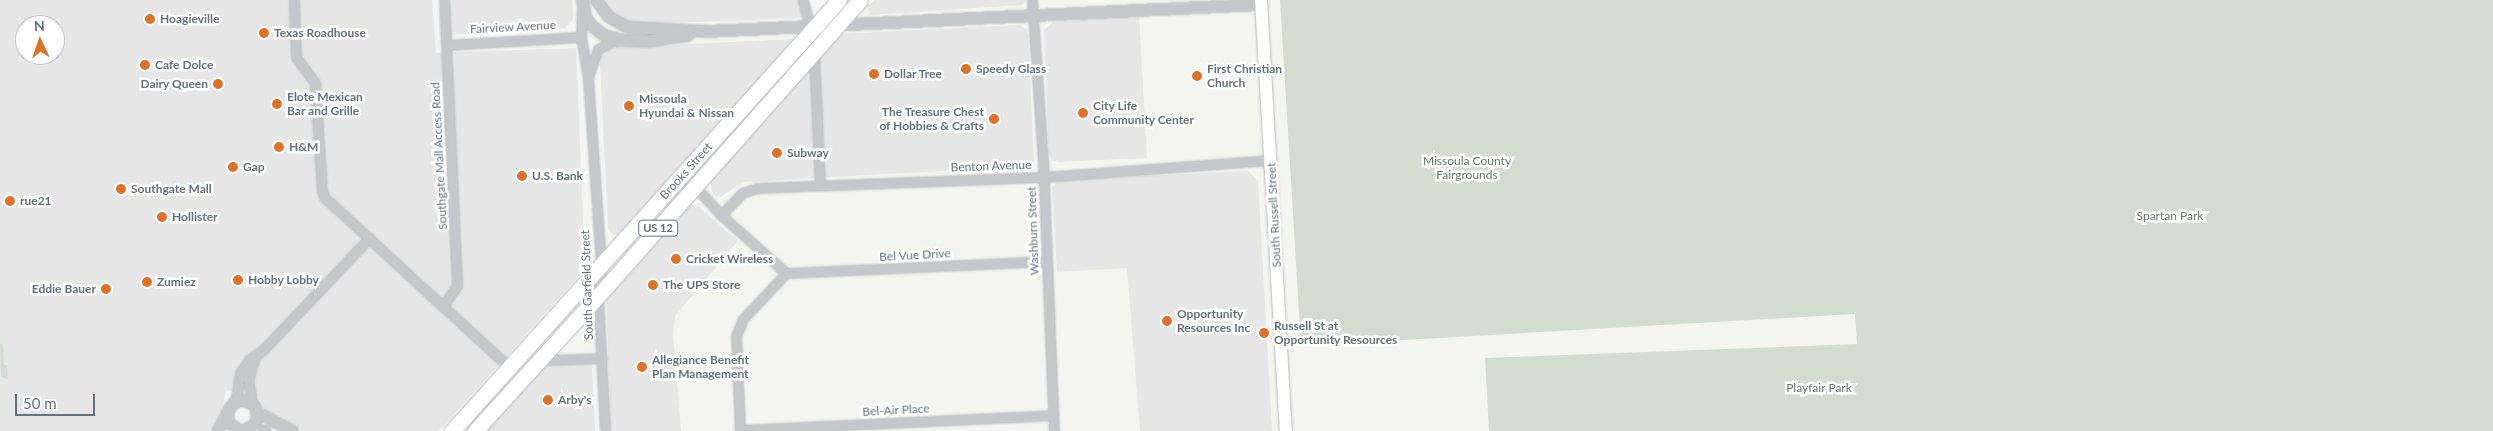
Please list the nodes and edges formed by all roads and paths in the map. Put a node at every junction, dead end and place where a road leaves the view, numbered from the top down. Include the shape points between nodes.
1 (294, 0) edge
2 (444, 0) edge
3 (596, 0) edge
4 (803, 0) edge
5 (839, 0) edge
6 (860, 0) edge
7 (1032, 0) edge
8 (582, 1) edge
9 (1261, 2) edge
10 (1032, 15) junction
11 (839, 23) junction
12 (813, 24) junction
13 (707, 31) junction
14 (582, 37) junction
15 (623, 40) junction
16 (446, 45) junction
17 (814, 53) junction
18 (588, 78) junction
19 (1271, 160) junction
20 (684, 174) junction
21 (1044, 177) junction
22 (820, 184) junction
23 (694, 187) junction
24 (721, 215) junction
25 (369, 238) junction
26 (1046, 261) junction
27 (601, 266) junction
28 (786, 273) junction
29 (598, 296) junction
30 (443, 306) junction
31 (256, 356) junction
32 (602, 358) junction
33 (540, 360) junction
34 (509, 367) junction
35 (229, 408) junction
36 (254, 408) junction
37 (1053, 415) junction
38 (242, 430) edge
39 (217, 431) edge
40 (265, 431) edge
41 (292, 431) edge
42 (452, 431) edge
43 (475, 431) edge
44 (605, 431) edge
45 (740, 431) edge
46 (1054, 431) edge
47 (1286, 431) edge

1 - 25 street via 296,57 315,83 324,197
2 - 16 street, Southgate Mall Access Road
3 - 13 street via 609,17 628,27
4 - 12 street
5 - 12 highway, Brooks Street / US 12
6 - 11 highway, Brooks Street / US 12
7 - 10 street, Washburn Street
8 - 14 street, South Garfield Street
8 - 15 street via 585,17 592,26 604,35
9 - 10 street
9 - 19 main road, South Russell Street
10 - 11 street
10 - 21 street, Washburn Street
11 - 12 street
11 - 17 highway, Brooks Street / US 12
12 - 13 street
12 - 20 highway, Brooks Street / US 12
13 - 15 street via 666,40
14 - 16 street, Fairview Avenue
14 - 18 street, South Garfield Street
15 - 18 street via 598,49
16 - 30 street, Southgate Mall Access Road via 457,285
17 - 22 street
17 - 23 highway, Brooks Street / US 12
18 - 27 street, South Garfield Street
19 - 21 street, Benton Avenue
19 - 47 main road, South Russell Street
20 - 23 street
20 - 27 highway, Brooks Street / US 12
21 - 22 street, Benton Avenue
21 - 26 street, Washburn Street
22 - 24 street, Benton Avenue via 747,190
23 - 24 street
23 - 29 highway, Brooks Street / US 12
24 - 28 street
25 - 30 street
25 - 31 street
26 - 28 street, Bel Vue Drive
26 - 37 street, Washburn Street
27 - 29 street, South Garfield Street
27 - 34 highway, Brooks Street / US 12
28 - 45 street via 743,319 736,336
29 - 32 street, South Garfield Street
29 - 33 highway, Brooks Street / US 12
30 - 34 street
31 - 35 street via 240,373
31 - 36 street via 248,379
32 - 33 street
32 - 44 street, South Garfield Street
33 - 43 highway, Brooks Street / US 12
34 - 42 highway, Brooks Street / US 12
35 - 36 street via 242,400
35 - 38 street via 228,422
35 - 39 street
36 - 38 street via 256,422
36 - 41 street
37 - 45 street, Bel-Air Place
37 - 46 street, Washburn Street
38 - 40 street

